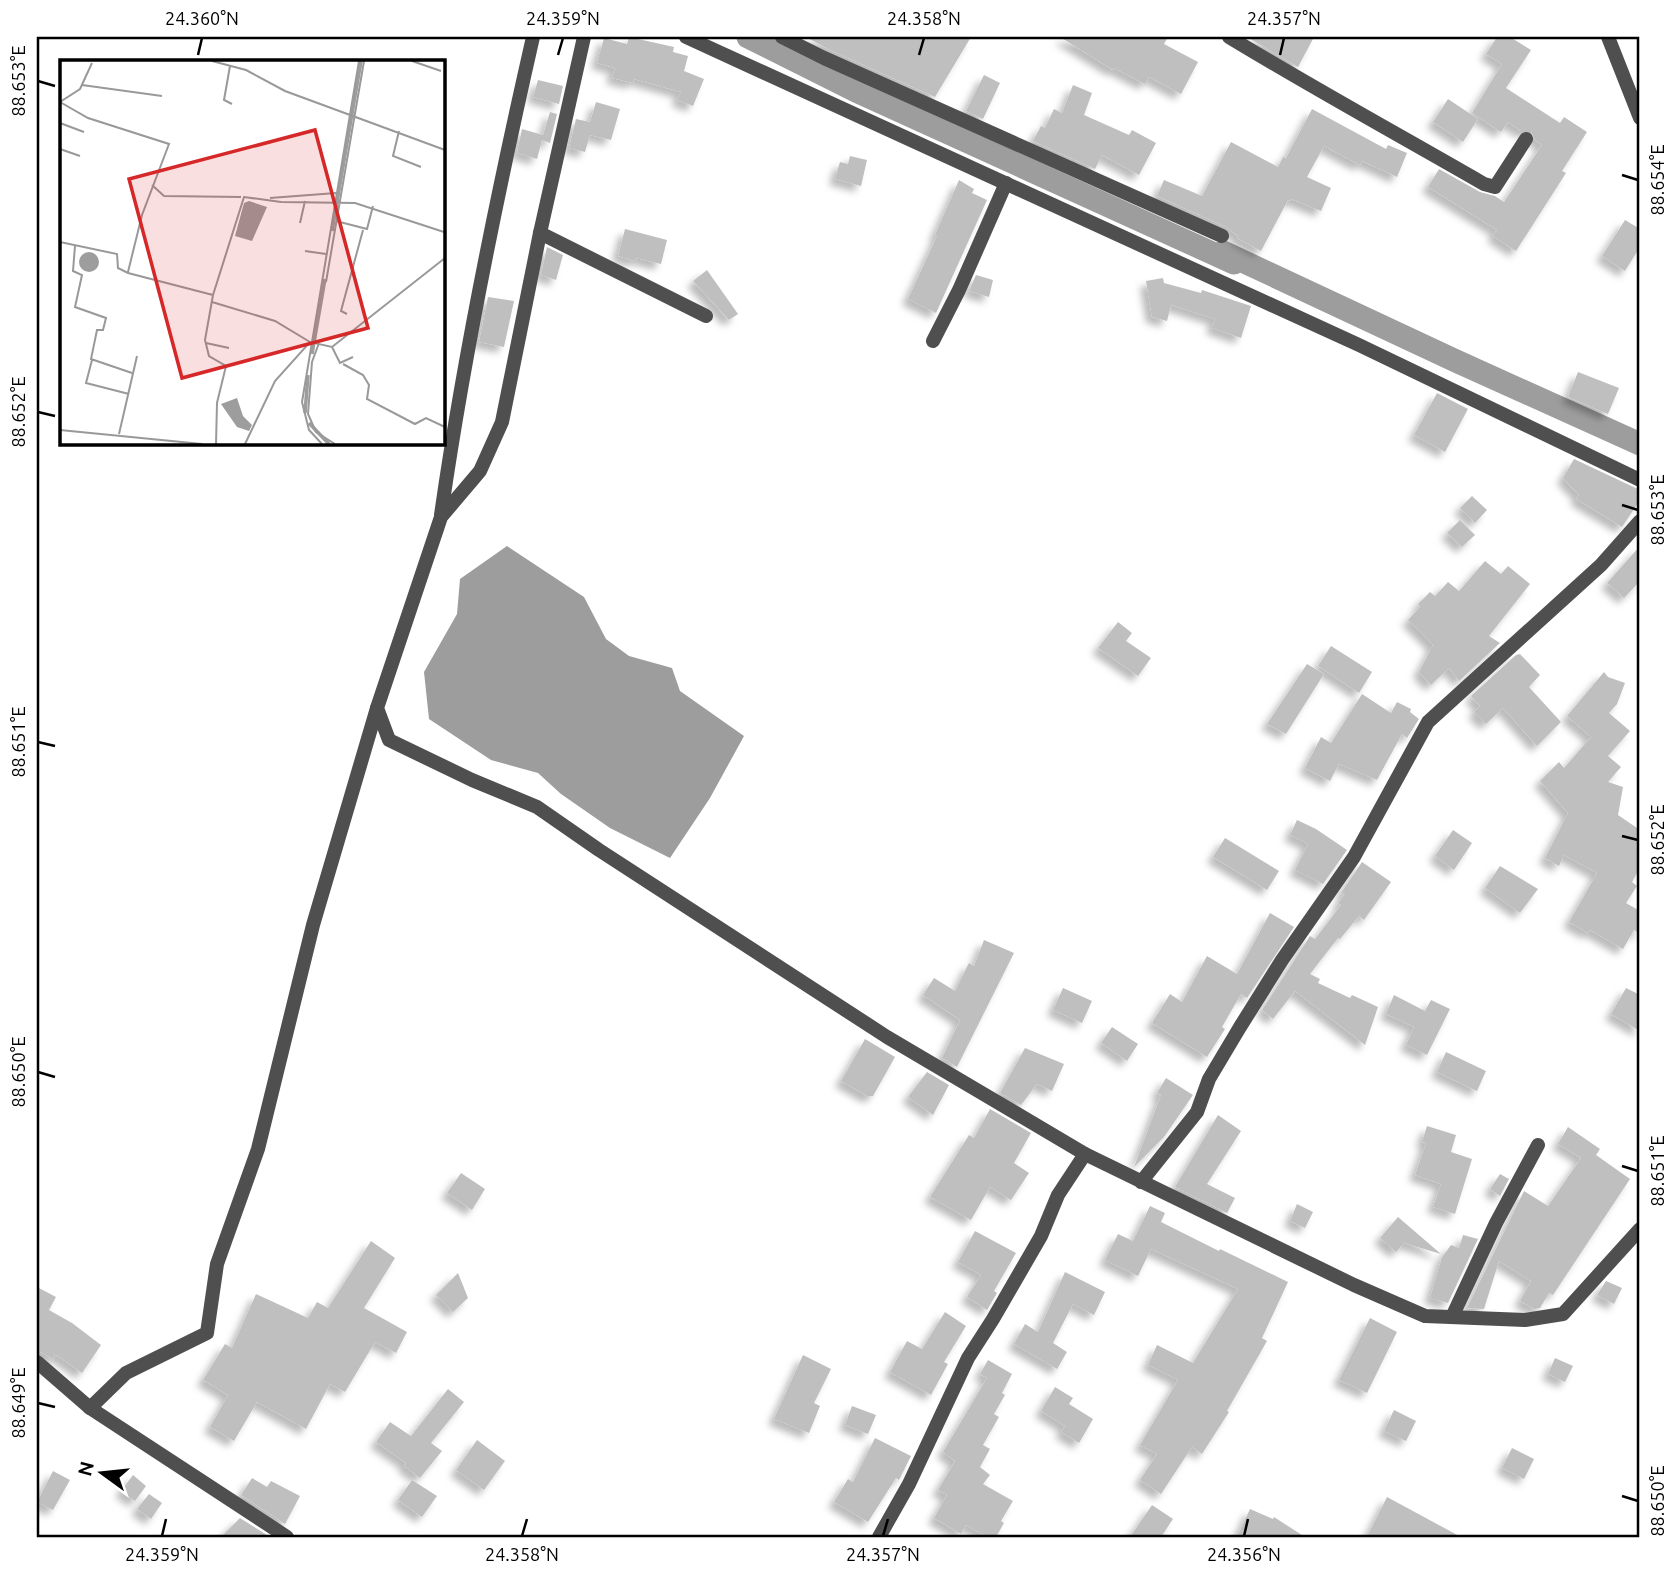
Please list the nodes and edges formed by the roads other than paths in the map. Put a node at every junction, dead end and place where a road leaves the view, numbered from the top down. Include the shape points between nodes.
1 (533, 37) edge
2 (584, 37) edge
3 (686, 37) edge
4 (782, 37) edge
5 (1229, 37) edge
6 (1608, 37) edge
7 (1640, 118) edge
8 (1525, 139) dead end
9 (1006, 183) junction
10 (540, 233) junction
11 (1222, 236) dead end
12 (706, 316) dead end
13 (933, 341) dead end
14 (1640, 480) edge
15 (441, 517) junction
16 (1640, 521) edge
17 (377, 708) junction
18 (1538, 1145) dead end
19 (1086, 1154) junction
20 (1141, 1182) junction
21 (1640, 1229) edge
22 (1452, 1317) junction
23 (37, 1362) edge
24 (90, 1408) junction
25 (287, 1537) edge
26 (879, 1537) edge

1 - 15 street via 483,265
2 - 10 street
3 - 9 street
4 - 11 street
5 - 8 street via 1485,184 1495,187
6 - 7 street
9 - 13 street
9 - 14 street
10 - 12 street
10 - 15 street via 502,422 480,471
15 - 17 street
16 - 20 street via 1601,565 1427,722 1354,857 1282,960 1209,1079 1197,1112
17 - 19 street via 389,740 537,807 887,1037
17 - 24 street via 313,925 258,1149 216,1264 207,1333 127,1373
18 - 22 street
19 - 20 street
19 - 26 street via 1058,1195 1041,1236 968,1358 909,1485
20 - 22 street via 1425,1316
21 - 22 street via 1563,1314 1525,1320
23 - 24 street
24 - 25 street

